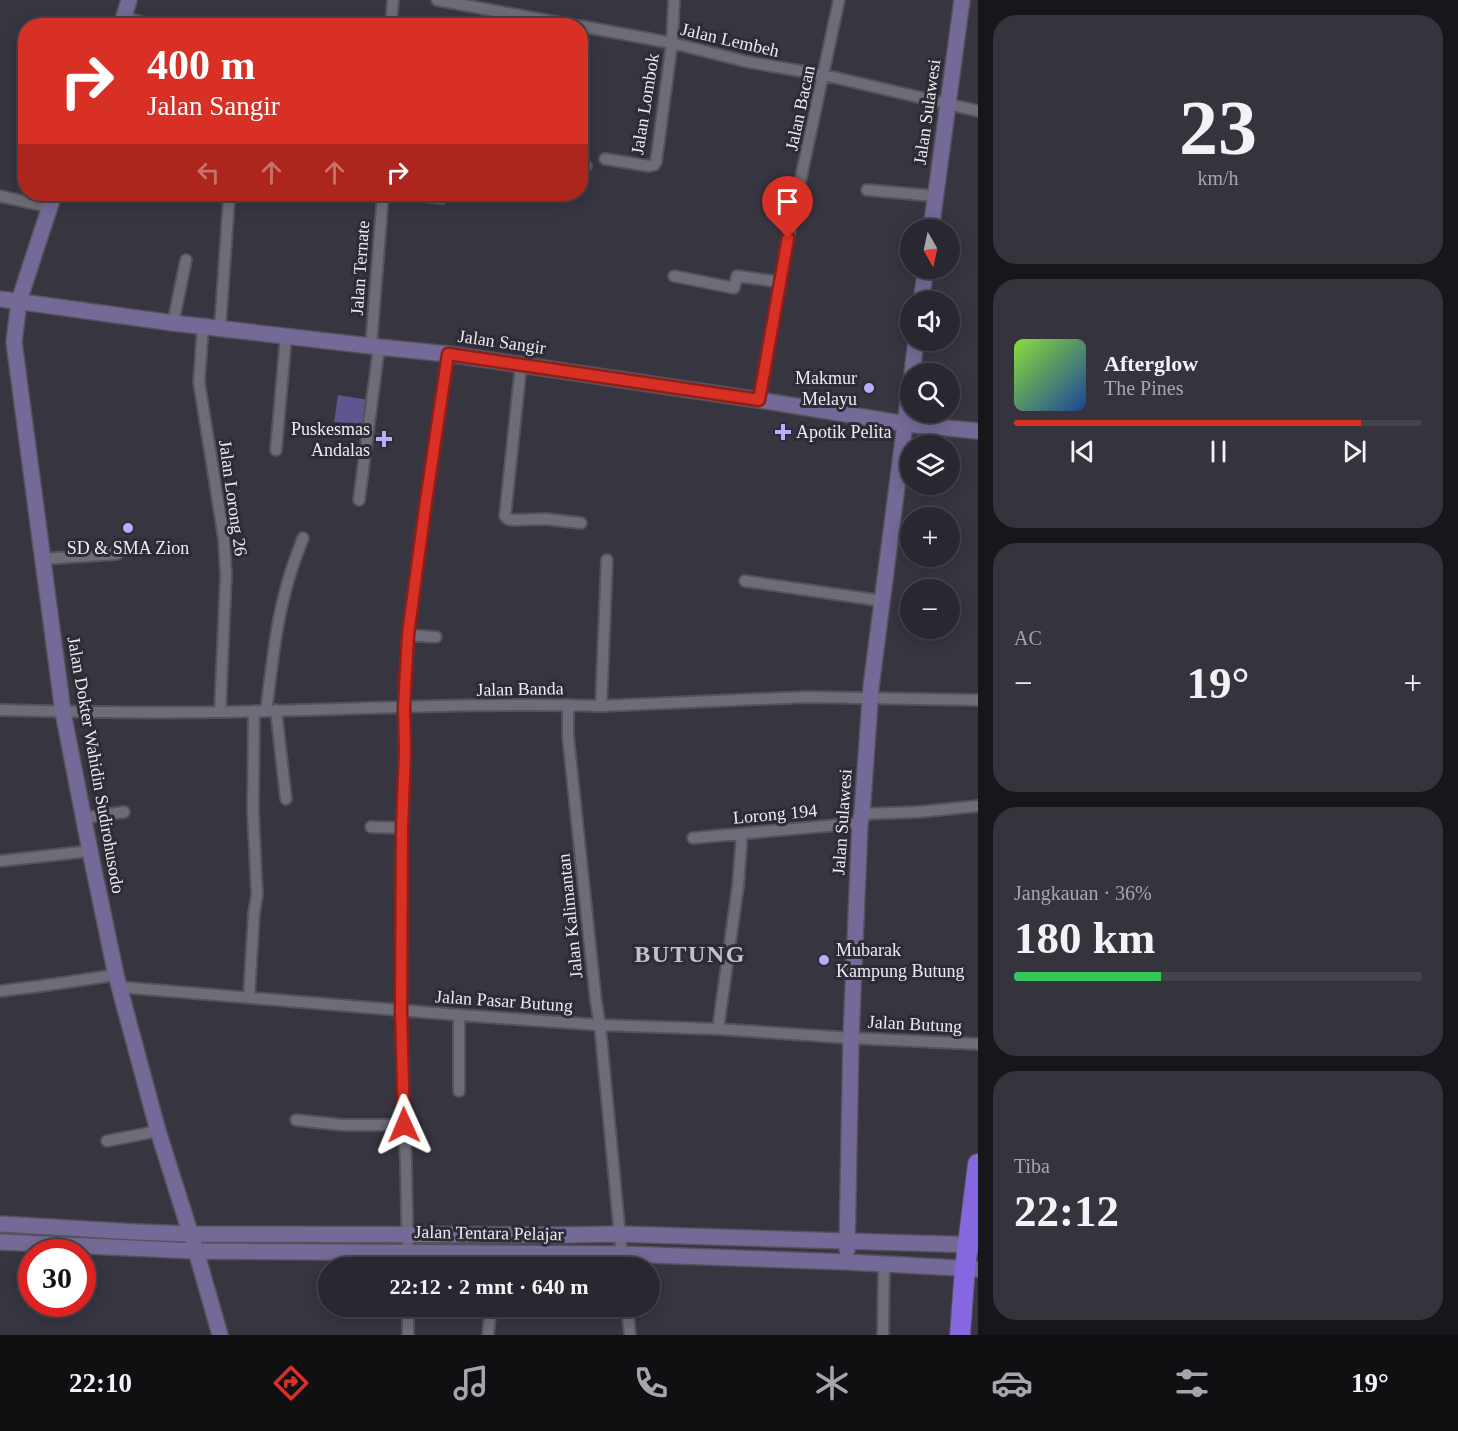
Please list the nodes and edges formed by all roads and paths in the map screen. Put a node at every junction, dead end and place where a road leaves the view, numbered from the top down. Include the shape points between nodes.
1 (129, 0) edge
2 (393, 0) edge
3 (437, 0) edge
4 (674, 0) edge
5 (839, 0) edge
6 (962, 0) edge
7 (124, 18) edge
8 (392, 18) edge
9 (535, 18) edge
10 (588, 28) edge
11 (672, 43) junction
12 (824, 75) junction
13 (948, 104) junction
14 (978, 111) edge
15 (605, 159) dead end
16 (867, 190) dead end
17 (0, 196) edge
18 (935, 196) junction
19 (18, 197) edge
20 (51, 201) edge
21 (229, 201) edge
22 (383, 201) edge
23 (932, 219) edge
24 (186, 260) dead end
25 (674, 276) dead end
26 (780, 282) junction
27 (0, 299) edge
28 (19, 302) junction
29 (174, 323) junction
30 (203, 326) junction
31 (220, 328) junction
32 (286, 336) junction
33 (375, 346) junction
34 (448, 354) junction
35 (521, 364) junction
36 (759, 400) junction
37 (906, 424) junction
38 (978, 431) edge
39 (276, 450) dead end
40 (359, 500) dead end
41 (581, 523) dead end
42 (303, 538) dead end
43 (117, 554) dead end
44 (42, 559) junction
45 (607, 560) dead end
46 (745, 581) dead end
47 (883, 601) junction
48 (408, 635) junction
49 (436, 637) dead end
50 (871, 698) junction
51 (978, 700) edge
52 (568, 705) junction
53 (601, 706) junction
54 (404, 707) junction
55 (0, 710) edge
56 (271, 710) junction
57 (254, 711) junction
58 (63, 712) junction
59 (220, 712) junction
60 (286, 799) dead end
61 (978, 806) edge
62 (124, 812) dead end
63 (84, 818) junction
64 (861, 818) junction
65 (371, 827) dead end
66 (402, 828) junction
67 (742, 834) junction
68 (693, 838) dead end
69 (90, 851) junction
70 (0, 861) edge
71 (118, 981) junction
72 (0, 991) edge
73 (249, 997) junction
74 (401, 1010) junction
75 (459, 1015) junction
76 (600, 1025) junction
77 (718, 1029) junction
78 (851, 1038) junction
79 (978, 1044) edge
80 (459, 1091) dead end
81 (296, 1120) dead end
82 (404, 1125) junction
83 (158, 1131) junction
84 (107, 1141) dead end
85 (978, 1164) edge
86 (0, 1224) edge
87 (190, 1234) junction
88 (619, 1234) junction
89 (408, 1235) junction
90 (0, 1242) edge
91 (847, 1242) junction
92 (973, 1245) edge
93 (196, 1251) junction
94 (408, 1252) junction
95 (408, 1257) edge
96 (462, 1257) edge
97 (622, 1257) edge
98 (660, 1261) edge
99 (846, 1262) junction
100 (884, 1264) junction
101 (971, 1269) edge
102 (408, 1317) edge
103 (490, 1317) edge
104 (628, 1317) edge
105 (220, 1335) edge
106 (408, 1335) edge
107 (488, 1335) edge
108 (630, 1335) edge
109 (883, 1335) edge
110 (960, 1335) edge

1 - 7 main road
2 - 8 street
3 - 9 street, Jalan Lembeh
4 - 11 street, Jalan Lombok
5 - 12 street, Jalan Bacan
6 - 13 main road, Jalan Sulawesi
10 - 11 street, Jalan Lembeh
11 - 12 street, Jalan Lembeh via 748,63
11 - 15 street, Jalan Lombok via 656,162 649,166
12 - 13 street, Jalan Lembeh
12 - 26 street, Jalan Bacan
13 - 14 street, Jalan Lembeh
13 - 18 main road, Jalan Sulawesi
16 - 18 street
17 - 19 street
18 - 23 main road, Jalan Sulawesi
20 - 28 main road, Jalan Dokter Wahidin Sudirohusodo
21 - 31 street
22 - 33 street, Jalan Ternate
24 - 29 street
25 - 26 street via 734,288 737,276
26 - 36 street, Jalan Bacan
27 - 28 main road, Jalan Sangir
28 - 29 main road, Jalan Sangir
28 - 44 main road, Jalan Dokter Wahidin Sudirohusodo via 14,342
29 - 30 main road, Jalan Sangir
30 - 31 main road, Jalan Sangir
30 - 59 street, Jalan Lorong 26 via 200,382 226,574
31 - 32 main road, Jalan Sangir
32 - 33 main road, Jalan Sangir
32 - 39 street
33 - 34 main road, Jalan Sangir
33 - 40 street, Jalan Ternate
34 - 35 main road, Jalan Sangir
34 - 48 street
35 - 36 main road, Jalan Sangir
35 - 41 street via 505,516 513,520
36 - 37 main road, Jalan Sangir
37 - 38 main road, Jalan Sangir
37 - 47 main road, Jalan Sulawesi
42 - 56 street via 283,603 273,657
43 - 44 street
44 - 58 main road, Jalan Dokter Wahidin Sudirohusodo
45 - 53 street
46 - 47 street
47 - 50 main road, Jalan Sulawesi
48 - 49 street
48 - 54 street
50 - 51 street, Jalan Banda
50 - 53 street, Jalan Banda
50 - 64 main road, Jalan Sulawesi
52 - 53 street, Jalan Banda
52 - 54 street, Jalan Banda
52 - 76 street, Jalan Kalimantan via 568,736
54 - 56 street, Jalan Banda
54 - 66 street
55 - 58 street, Jalan Banda
56 - 57 street, Jalan Banda
56 - 60 street
57 - 59 street, Jalan Banda
57 - 73 street via 257,895
58 - 59 street, Jalan Banda
58 - 63 main road, Jalan Dokter Wahidin Sudirohusodo
61 - 64 street, Lorong 194
62 - 63 street
63 - 69 main road, Jalan Dokter Wahidin Sudirohusodo
64 - 67 street, Lorong 194
64 - 78 main road, Jalan Sulawesi
65 - 66 street
66 - 74 street
67 - 68 street, Lorong 194
67 - 77 street
69 - 70 street
69 - 71 main road, Jalan Dokter Wahidin Sudirohusodo
71 - 72 street, Jalan Pasar Butung
71 - 73 street, Jalan Pasar Butung
71 - 83 main road, Jalan Dokter Wahidin Sudirohusodo
73 - 74 street, Jalan Pasar Butung
74 - 75 street, Jalan Pasar Butung
74 - 82 street
75 - 76 street, Jalan Pasar Butung
75 - 80 street
76 - 77 street, Jalan Pasar Butung
76 - 88 street, Jalan Kalimantan
77 - 78 street, Jalan Pasar Butung
78 - 79 street, Jalan Butung
78 - 91 main road, Jalan Sulawesi
81 - 82 street
82 - 89 street
83 - 84 street
83 - 87 main road, Jalan Dokter Wahidin Sudirohusodo
85 - 92 highway
86 - 87 main road, Jalan Tentara Pelajar
87 - 89 main road, Jalan Tentara Pelajar
87 - 93 main road, Jalan Dokter Wahidin Sudirohusodo
88 - 89 main road, Jalan Tentara Pelajar
88 - 91 main road, Jalan Tentara Pelajar
88 - 97 street, Jalan Kalimantan
89 - 94 street
90 - 93 main road, Jalan Tentara Pelajar
91 - 92 main road, Jalan Tentara Pelajar
91 - 99 main road, Jalan Sulawesi
92 - 101 highway
93 - 94 main road, Jalan Tentara Pelajar
93 - 105 main road, Jalan Dokter Wahidin Sudirohusodo
94 - 95 street
94 - 96 main road, Jalan Tentara Pelajar
98 - 99 main road, Jalan Tentara Pelajar
99 - 100 main road, Jalan Tentara Pelajar
100 - 101 main road, Jalan Tentara Pelajar
100 - 109 street
101 - 110 highway
102 - 106 street
103 - 107 street
104 - 108 street

